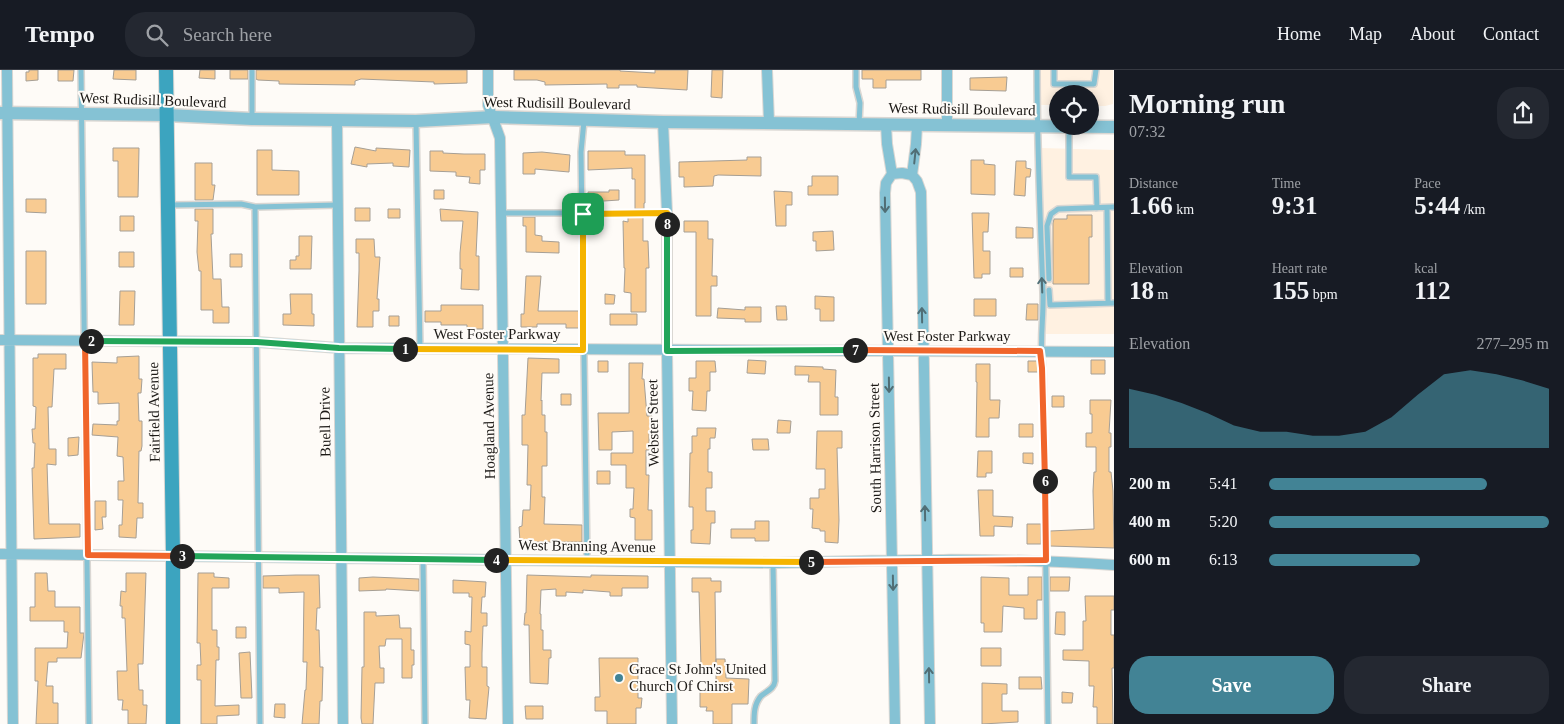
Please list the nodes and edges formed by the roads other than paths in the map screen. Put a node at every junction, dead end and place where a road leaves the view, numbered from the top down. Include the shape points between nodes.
1 (7, 70) edge
2 (81, 70) edge
3 (166, 70) edge
4 (252, 70) edge
5 (488, 70) edge
6 (768, 70) edge
7 (856, 70) edge
8 (946, 70) edge
9 (1037, 70) edge
10 (1054, 70) edge
11 (1096, 70) edge
12 (1068, 85) joint
13 (4, 113) edge
14 (82, 114) junction
15 (166, 115) junction
16 (494, 117) junction
17 (252, 119) junction
18 (337, 120) junction
19 (584, 120) junction
20 (416, 121) junction
21 (663, 122) junction
22 (769, 122) junction
23 (859, 124) junction
24 (886, 124) junction
25 (1048, 124) edge
26 (916, 125) junction
27 (947, 125) junction
28 (1099, 125) edge
29 (1114, 127) edge
30 (1069, 135) edge
31 (892, 174) junction
32 (912, 175) junction
33 (167, 205) junction
34 (338, 205) junction
35 (255, 207) junction
36 (1114, 207) edge
37 (1097, 208) junction
38 (1107, 208) junction
39 (500, 213) junction
40 (667, 213) junction
41 (583, 214) junction
42 (1049, 279) dead end
43 (1049, 290) dead end
44 (1111, 303) edge
45 (1043, 304) junction
46 (1050, 305) junction
47 (4, 340) edge
48 (85, 341) junction
49 (169, 342) junction
50 (257, 342) junction
51 (339, 348) junction
52 (420, 349) junction
53 (503, 350) junction
54 (583, 350) junction
55 (888, 350) junction
56 (922, 350) junction
57 (667, 351) junction
58 (1040, 351) junction
59 (1114, 352) edge
60 (0, 554) edge
61 (12, 554) junction
62 (88, 555) junction
63 (173, 556) junction
64 (259, 558) junction
65 (342, 558) junction
66 (423, 559) junction
67 (506, 560) junction
68 (892, 560) junction
69 (926, 560) junction
70 (1046, 560) junction
71 (587, 561) junction
72 (671, 562) junction
73 (773, 563) junction
74 (1114, 565) edge
75 (13, 724) edge
76 (89, 724) edge
77 (173, 724) edge
78 (260, 724) edge
79 (343, 724) edge
80 (425, 724) edge
81 (508, 724) edge
82 (672, 724) edge
83 (754, 724) edge
84 (895, 724) edge
85 (930, 724) edge
86 (1048, 724) edge

1 - 13 street
2 - 14 lane
3 - 15 main road, Fairfield Avenue
4 - 17 lane
5 - 16 street, Hoagland Avenue via 488,104
6 - 22 street
7 - 23 lane
8 - 27 street
9 - 25 lane
10 - 12 lane via 1054,84
11 - 12 lane via 1094,84
13 - 14 street, West Rudisill Boulevard
13 - 47 street
14 - 15 street, West Rudisill Boulevard
14 - 48 lane
15 - 17 street, West Rudisill Boulevard
15 - 33 main road, Fairfield Avenue
16 - 19 street, West Rudisill Boulevard
16 - 20 street, West Rudisill Boulevard
16 - 39 street, Hoagland Avenue via 500,138
17 - 18 street, West Rudisill Boulevard
18 - 20 street, West Rudisill Boulevard
18 - 34 street, Buell Drive
19 - 21 street, West Rudisill Boulevard
19 - 41 lane via 581,152
20 - 52 lane
21 - 22 street, West Rudisill Boulevard
21 - 40 street, Webster Street
22 - 23 street, West Rudisill Boulevard
23 - 24 street, West Rudisill Boulevard
24 - 26 street, West Rudisill Boulevard
24 - 31 street, South Harrison Street
25 - 27 street, West Rudisill Boulevard
45 -> 25 lane
26 - 27 street, West Rudisill Boulevard
32 -> 26 street
28 - 29 street, West Rudisill Boulevard
30 - 37 lane via 1069,177 1096,177
31 - 32 street
31 -> 55 street, South Harrison Street via 886,183 885,193
56 -> 32 street via 921,192
33 - 35 lane via 241,204
33 - 49 main road, Fairfield Avenue
34 - 35 lane
34 - 51 street, Buell Drive
35 - 50 lane
36 - 38 lane
37 - 38 lane
37 - 42 lane via 1058,209 1051,214 1047,226
38 - 44 lane
39 - 41 lane
39 - 53 street, Hoagland Avenue
40 - 41 lane
40 - 57 street, Webster Street
41 - 54 lane
43 - 46 lane
44 - 46 lane
45 - 46 lane
45 - 58 lane
47 - 48 street, West Foster Parkway
47 - 61 street
48 - 49 street, West Foster Parkway
48 - 62 lane
49 - 50 street, West Foster Parkway
49 - 63 main road, Fairfield Avenue
50 - 51 street, West Foster Parkway
50 - 64 lane
51 - 52 street, West Foster Parkway
51 - 65 street, Buell Drive
52 - 53 street, West Foster Parkway
53 - 54 street, West Foster Parkway
53 - 67 street, Hoagland Avenue
54 - 57 street, West Foster Parkway
54 - 71 lane
55 - 56 street, West Foster Parkway
55 - 57 street, West Foster Parkway
55 -> 68 street, South Harrison Street
56 - 58 street, West Foster Parkway
69 -> 56 street
57 - 72 street, Webster Street
58 - 59 street, West Foster Parkway
58 - 70 lane
60 - 61 street, West Branning Avenue
61 - 62 street, West Branning Avenue
61 - 75 street
62 - 63 street, West Branning Avenue
62 - 76 lane
63 - 64 street, West Branning Avenue
63 - 77 main road, Fairfield Avenue
64 - 65 street, West Branning Avenue
64 - 78 lane
65 - 66 street, West Branning Avenue
65 - 79 street, Buell Drive
66 - 67 street, West Branning Avenue
66 - 80 lane
67 - 71 street, West Branning Avenue
67 - 81 street, Hoagland Avenue
68 - 69 street, West Branning Avenue
68 - 73 street, West Branning Avenue
68 -> 84 street, South Harrison Street
69 - 70 street, West Branning Avenue
85 -> 69 street
70 - 74 street, West Branning Avenue
70 - 86 lane
71 - 72 street, West Branning Avenue
72 - 73 street, West Branning Avenue
72 - 82 street, Webster Street
73 - 83 lane via 775,681 773,688 760,698 754,712

